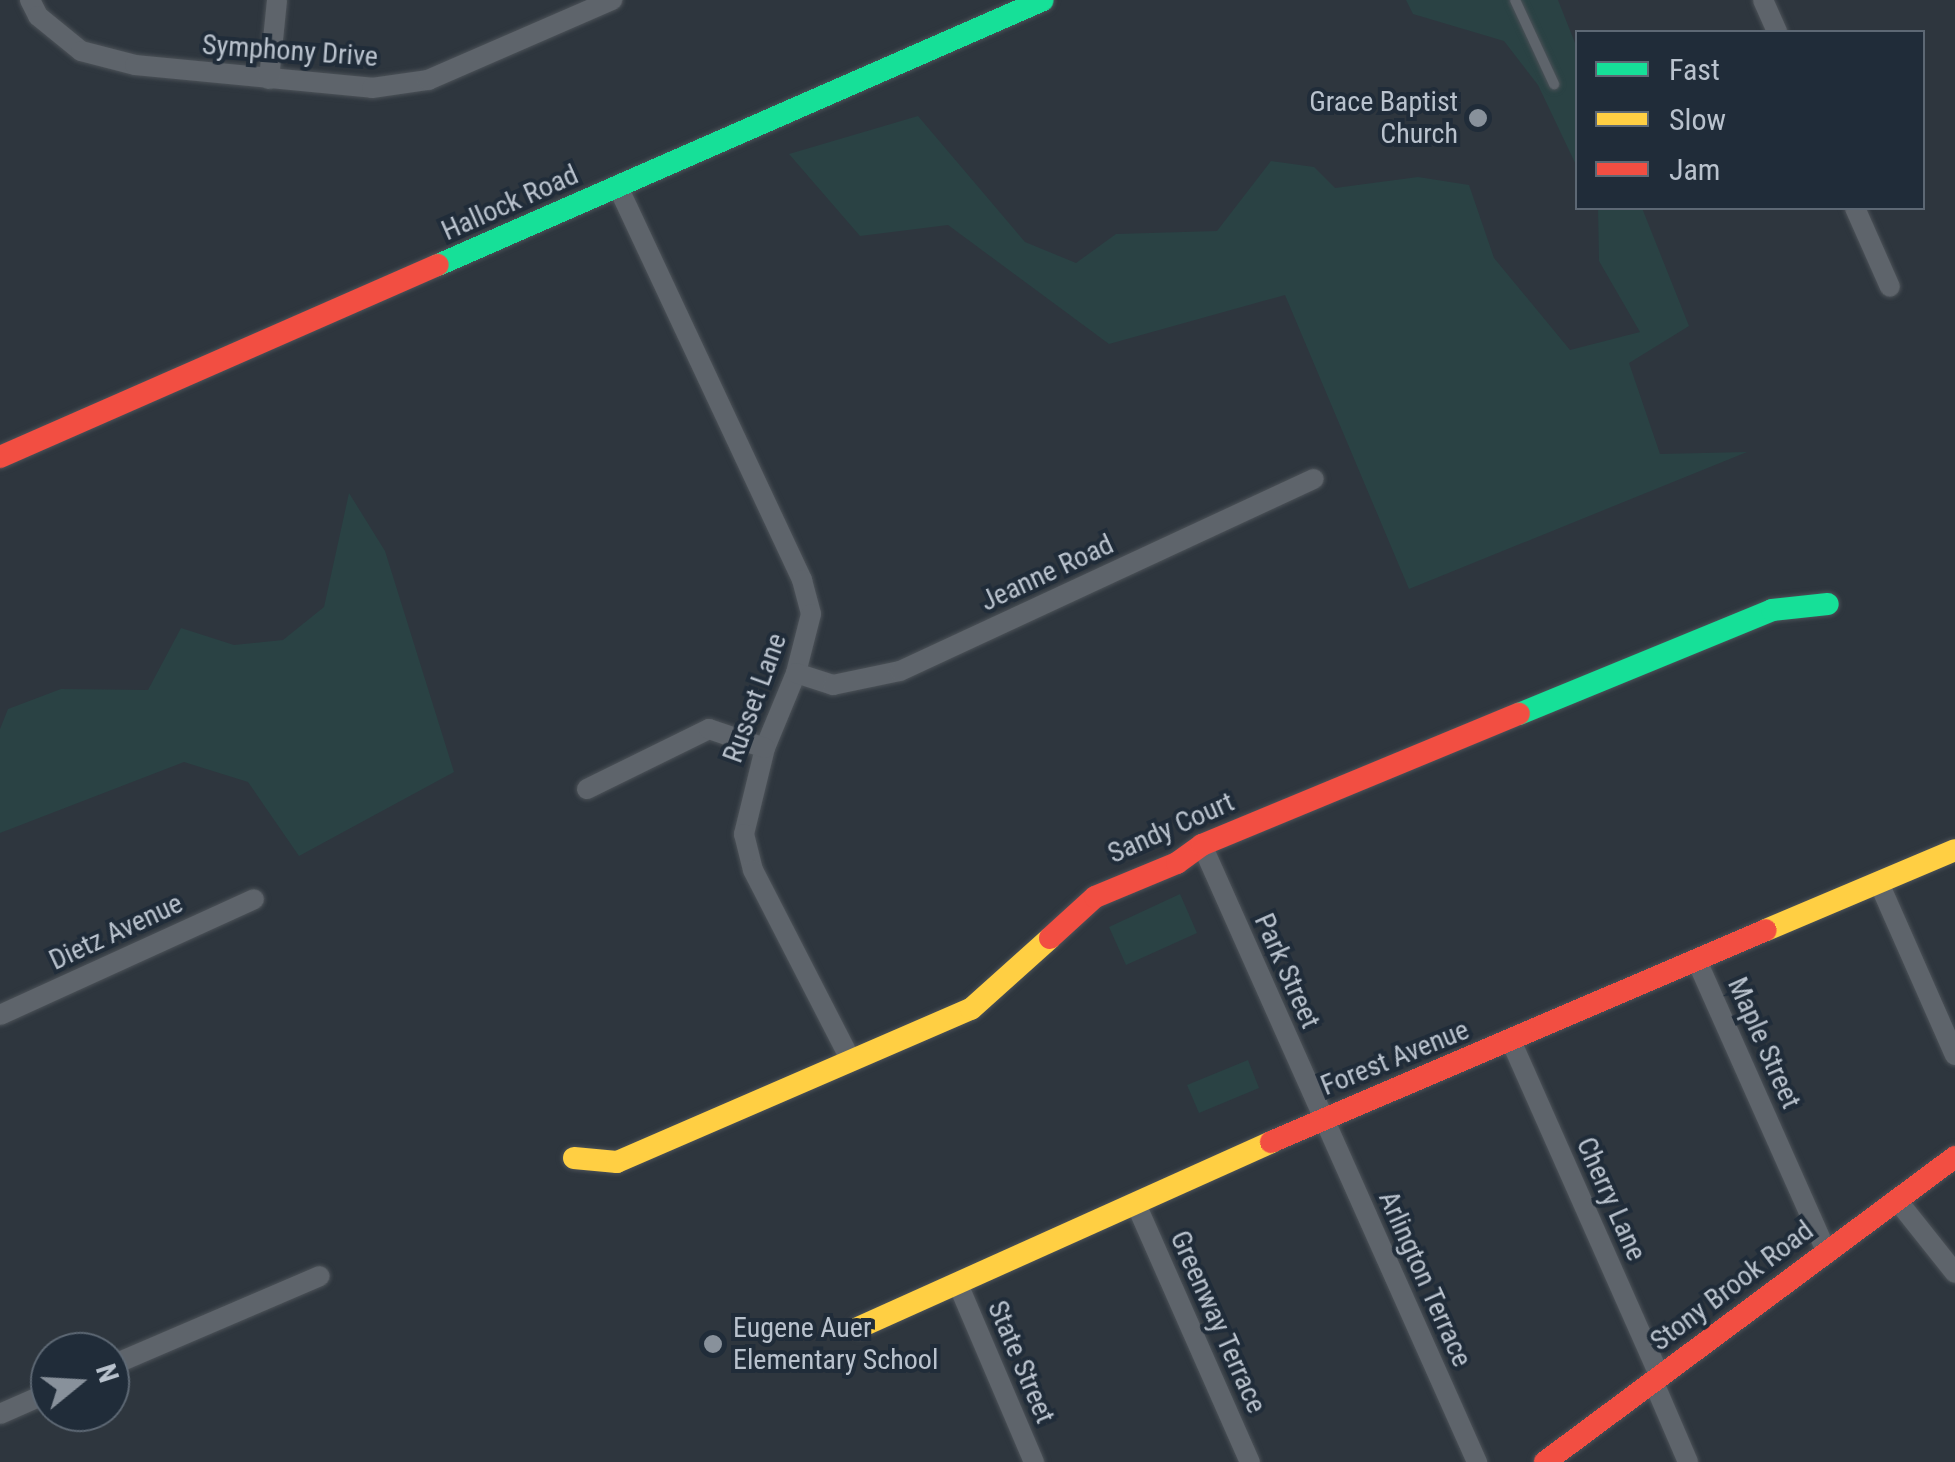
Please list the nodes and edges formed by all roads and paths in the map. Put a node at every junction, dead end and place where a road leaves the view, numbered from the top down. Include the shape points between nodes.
1 (30, 0) edge
2 (277, 0) edge
3 (612, 0) edge
4 (1042, 0) edge
5 (1515, 0) edge
6 (1763, 0) edge
7 (1777, 30) edge
8 (269, 79) junction
9 (1554, 84) dead end
10 (619, 188) junction
11 (1856, 210) edge
12 (1890, 288) dead end
13 (0, 458) edge
14 (1314, 479) dead end
15 (1828, 604) dead end
16 (796, 673) junction
17 (764, 748) junction
18 (587, 789) dead end
19 (1202, 845) junction
20 (1955, 850) edge
21 (1879, 883) junction
22 (254, 899) dead end
23 (1697, 961) junction
24 (0, 1015) edge
25 (1512, 1043) junction
26 (1955, 1055) edge
27 (851, 1061) junction
28 (1322, 1120) junction
29 (1955, 1156) edge
30 (574, 1158) dead end
31 (1898, 1200) junction
32 (1136, 1204) junction
33 (1826, 1252) junction
34 (1955, 1274) edge
35 (320, 1276) dead end
36 (958, 1284) junction
37 (860, 1328) dead end
38 (130, 1357) edge
39 (1657, 1380) junction
40 (30, 1401) edge
41 (0, 1414) edge
42 (1034, 1462) edge
43 (1250, 1462) edge
44 (1477, 1462) edge
45 (1545, 1462) edge
46 (1688, 1462) edge

1 - 8 street, Symphony Drive via 38,16 81,51 135,65
2 - 8 street
3 - 8 street, Symphony Drive via 428,80 372,88
4 - 10 street, Hallock Road
5 - 9 lane
6 - 7 street
10 - 13 street, Hallock Road
10 - 16 street, Russet Lane via 802,580 811,614
11 - 12 street
14 - 16 street, Jeanne Road via 900,670 833,685
15 - 19 street, Sandy Court via 1772,610
16 - 17 street, Russet Lane
17 - 18 street via 709,729
17 - 27 street, Russet Lane via 745,817 747,857
19 - 27 street, Sandy Court via 1177,863 1095,896 971,1009
19 - 28 street, Park Street
20 - 21 street, Forest Avenue
21 - 23 street, Forest Avenue
21 - 26 street
22 - 24 street, Dietz Avenue
23 - 25 street, Forest Avenue
23 - 33 street, Maple Street
25 - 28 street, Forest Avenue
25 - 39 street, Cherry Lane
27 - 30 street, Sandy Court via 617,1162
28 - 32 street, Forest Avenue
28 - 44 street, Arlington Terrace
29 - 31 street, Stony Brook Road
31 - 33 street, Stony Brook Road
31 - 34 street
32 - 36 street, Forest Avenue
32 - 43 street, Greenway Terrace
33 - 39 street, Stony Brook Road
35 - 38 street
36 - 37 street, Forest Avenue
36 - 42 street, State Street
39 - 45 street, Stony Brook Road
39 - 46 street, Cherry Lane
40 - 41 street

